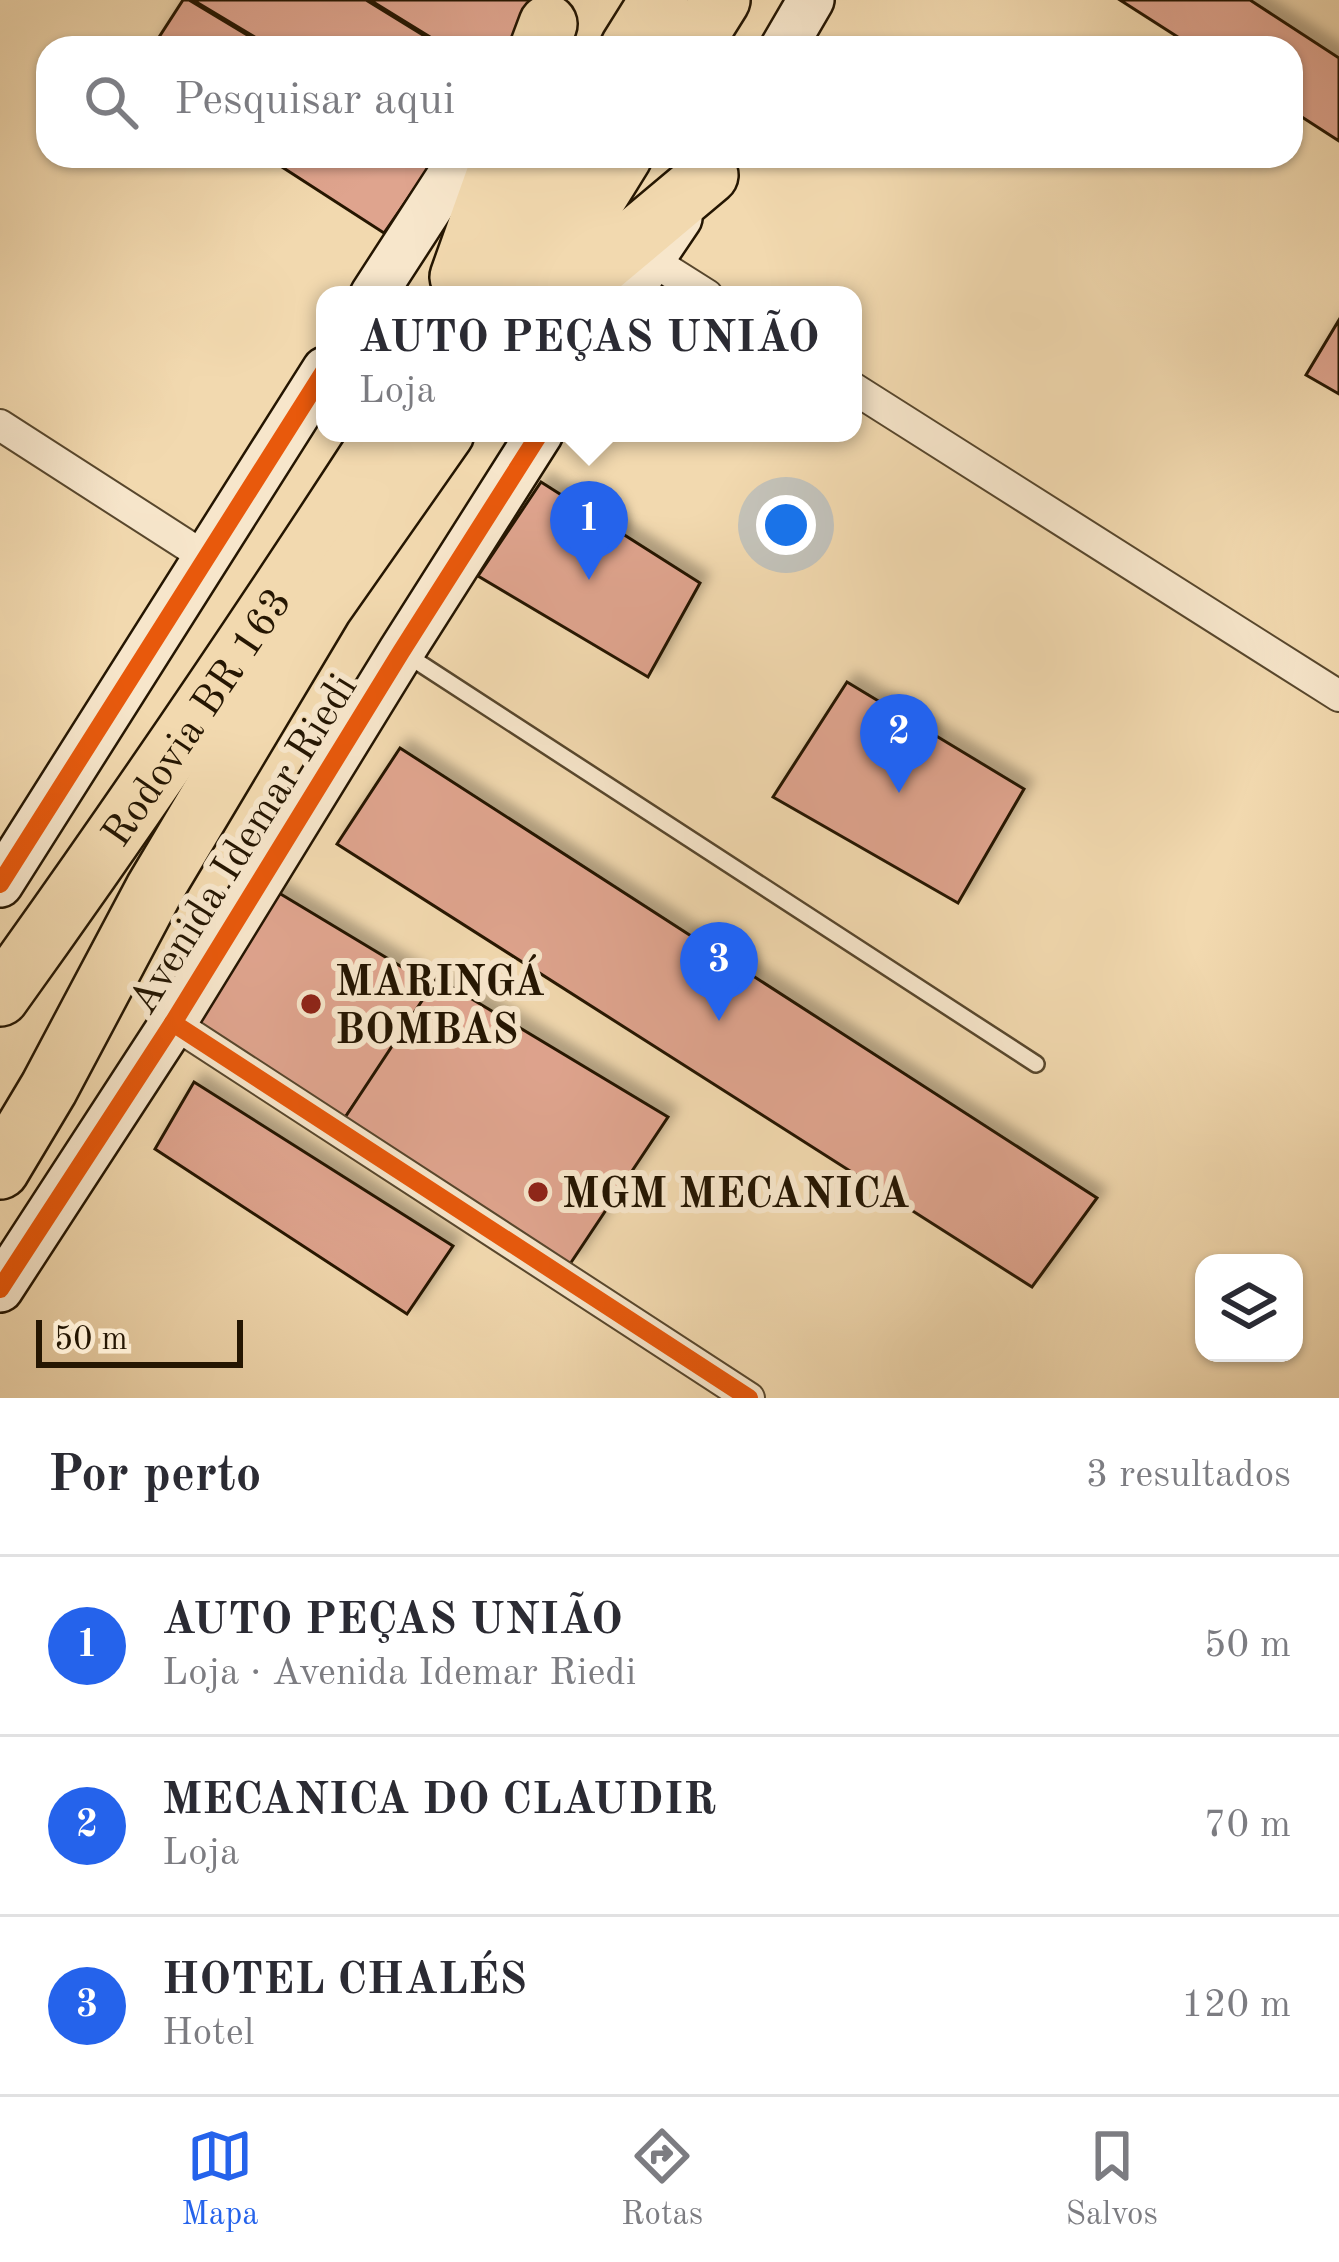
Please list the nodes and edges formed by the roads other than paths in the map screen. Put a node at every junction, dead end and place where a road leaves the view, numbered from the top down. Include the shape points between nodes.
1 (659, 0) edge
2 (721, 0) edge
3 (812, 0) edge
4 (636, 36) edge
5 (698, 36) edge
6 (791, 36) edge
7 (455, 168) edge
8 (498, 168) edge
9 (555, 168) edge
10 (616, 168) edge
11 (713, 168) edge
12 (714, 168) edge
13 (638, 277) edge
14 (379, 286) edge
15 (456, 286) edge
16 (479, 286) edge
17 (543, 286) edge
18 (576, 286) edge
19 (672, 286) edge
20 (316, 384) edge
21 (862, 394) edge
22 (0, 425) edge
23 (378, 442) edge
24 (439, 442) edge
25 (534, 442) edge
26 (205, 556) junction
27 (401, 652) junction
28 (1339, 696) edge
29 (0, 884) edge
30 (0, 997) edge
31 (173, 1023) junction
32 (1036, 1064) dead end
33 (0, 1170) edge
34 (0, 1289) edge
35 (749, 1398) edge

1 - 4 highway
2 - 5 highway
3 - 6 street
7 - 14 street
8 - 15 highway
9 - 16 highway
10 - 17 highway
11 - 18 highway
12 - 13 street
13 - 19 street
20 - 26 street
21 - 28 street
22 - 26 street
23 - 30 highway, Rodovia BR 163
24 - 33 highway, Rodovia BR 163 via 322,607
25 - 27 street, Avenida Idemar Riedi
26 - 29 street
27 - 31 street, Avenida Idemar Riedi
27 - 32 lane
31 - 34 street, Avenida Idemar Riedi
31 - 35 street

